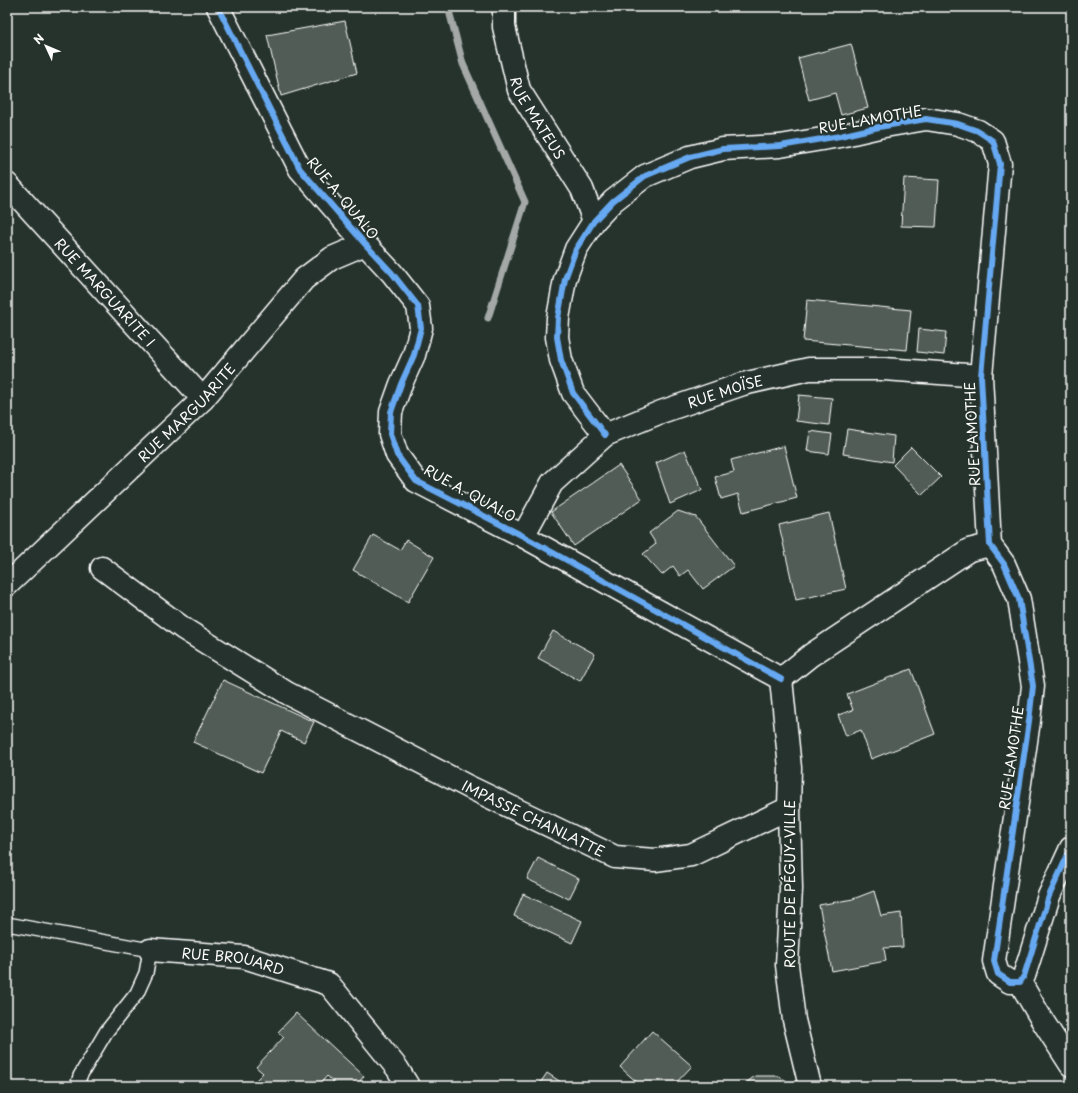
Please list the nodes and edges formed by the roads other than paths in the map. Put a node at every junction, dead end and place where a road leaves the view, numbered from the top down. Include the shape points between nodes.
1 (218, 7) edge
2 (504, 7) edge
3 (8, 189) edge
4 (594, 220) junction
5 (365, 244) junction
6 (981, 376) junction
7 (203, 399) junction
8 (605, 435) junction
9 (523, 536) junction
10 (990, 545) junction
11 (102, 568) dead end
12 (7, 585) edge
13 (781, 679) junction
14 (789, 808) junction
15 (1071, 848) edge
16 (7, 924) edge
17 (150, 950) junction
18 (1020, 982) junction
19 (1071, 1065) edge
20 (77, 1086) edge
21 (408, 1086) edge
22 (810, 1086) edge

1 - 5 street, RUE A. QUALO via 300,169
2 - 4 street, RUE MATEUS via 504,27 519,90 582,189
3 - 7 street, RUE MARGUARITE I
4 - 6 street, RUE LAMOTHE via 645,176 690,157 723,148 780,146 926,119 958,124 978,131 993,141 1000,164
4 - 8 street, RUE LAMOTHE via 576,248 565,279 557,338 561,360 573,393
5 - 7 street, RUE MARGUARITE via 332,258 304,279
5 - 9 street, RUE A. QUALO via 418,306 421,328 414,355 391,412 390,434 397,455 416,481
6 - 8 street, RUE MOÏSE via 884,369 809,369 743,384 661,412
6 - 10 street, RUE LAMOTHE
7 - 12 street, RUE MARGUARITE
8 - 9 street, RUE MOÏSE via 552,483
9 - 13 street, RUE A. QUALO
10 - 13 street via 970,550 811,655
10 - 18 street, RUE LAMOTHE via 1004,564 1019,599 1033,686 994,961 998,974 1010,982
11 - 14 street, IMPASSE CHANLATTE via 184,629 287,693 469,787 615,857 656,860 691,855
13 - 14 street, ROUTE DE PÉGUY-VILLE via 790,768
14 - 22 street, ROUTE DE PÉGUY-VILLE via 791,889 787,965 794,1020
15 - 18 street via 1049,896
16 - 17 lane, RUE BROUARD
17 - 20 lane via 146,973 137,993 106,1032 80,1076
17 - 21 street, RUE BROUARD via 244,957 329,984 397,1068
18 - 19 street

